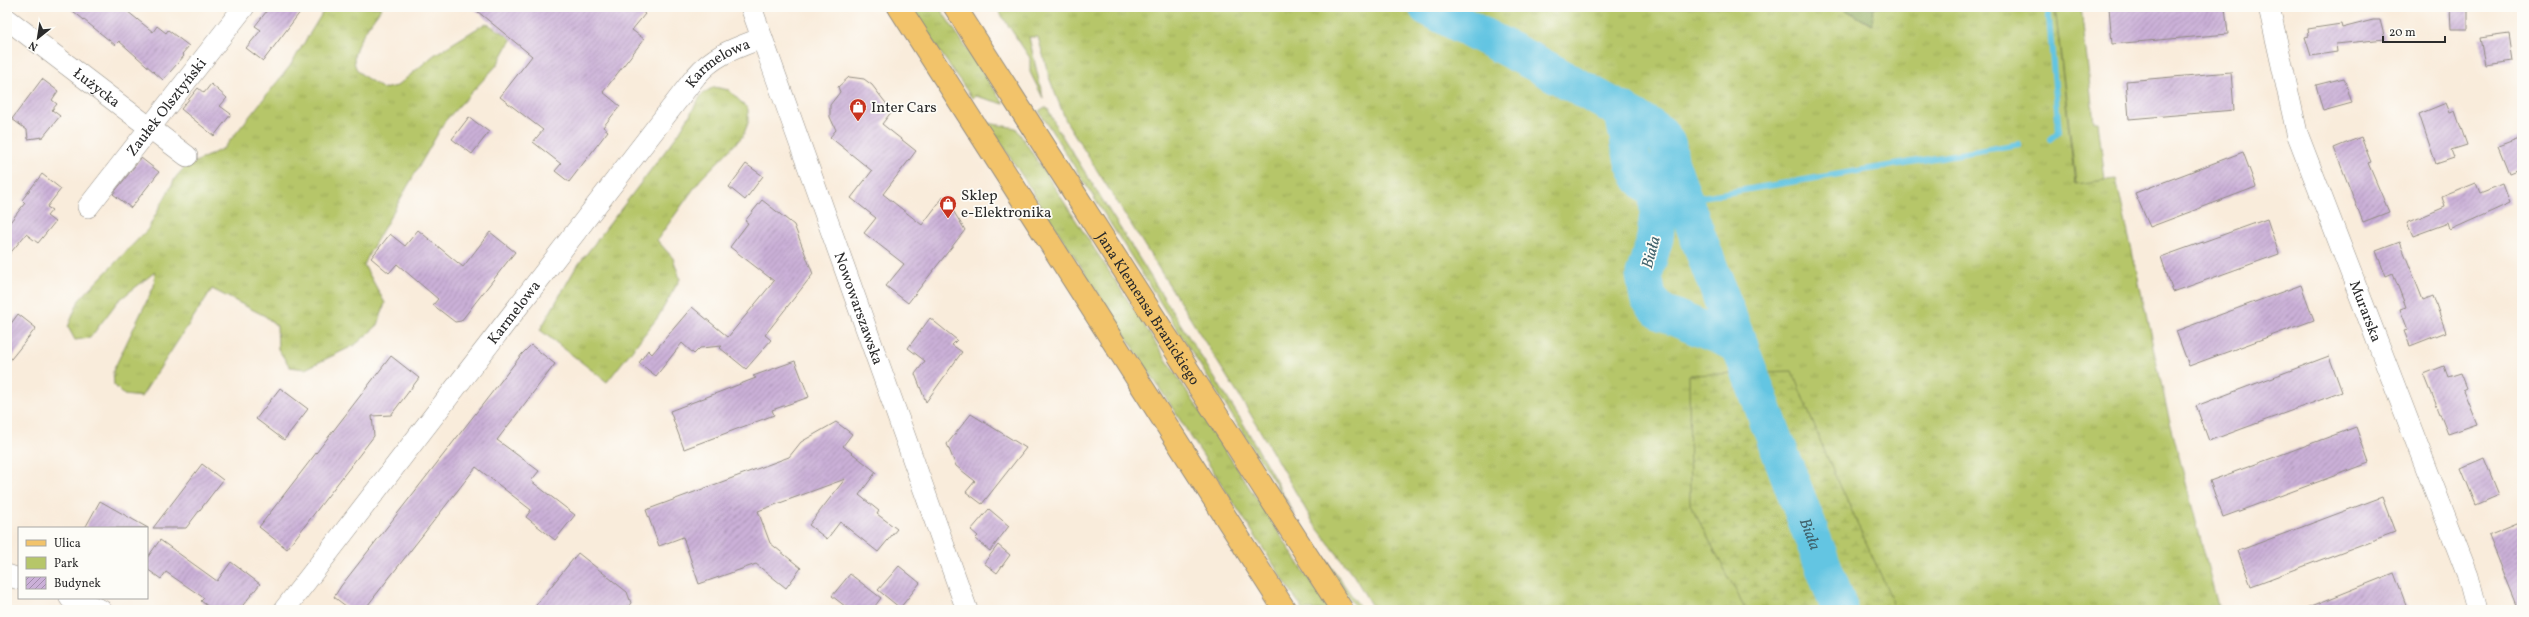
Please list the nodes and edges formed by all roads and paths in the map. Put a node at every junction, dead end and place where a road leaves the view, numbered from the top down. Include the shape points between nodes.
1 (244, 7) edge
2 (751, 7) edge
3 (899, 7) edge
4 (955, 7) edge
5 (2269, 7) edge
6 (7, 20) edge
7 (762, 38) junction
8 (149, 126) junction
9 (187, 156) dead end
10 (88, 206) dead end
11 (7, 574) edge
12 (18, 579) edge
13 (73, 599) edge
14 (101, 610) edge
15 (284, 610) edge
16 (967, 610) edge
17 (1285, 610) edge
18 (1342, 610) edge
19 (2477, 610) edge

1 - 8 street, Zaułek Olsztyński
2 - 7 street, Nowowarszawska
3 - 17 main road
4 - 18 main road, Jana Klemensa Branickiego
5 - 19 street, Murarska via 2297,133 2468,576
6 - 8 street, Łużycka
7 - 15 street, Karmelowa via 727,50 708,63 696,76
7 - 16 street, Nowowarszawska
8 - 9 street, Łużycka
8 - 10 street, Zaułek Olsztyński
11 - 12 street
13 - 14 street

